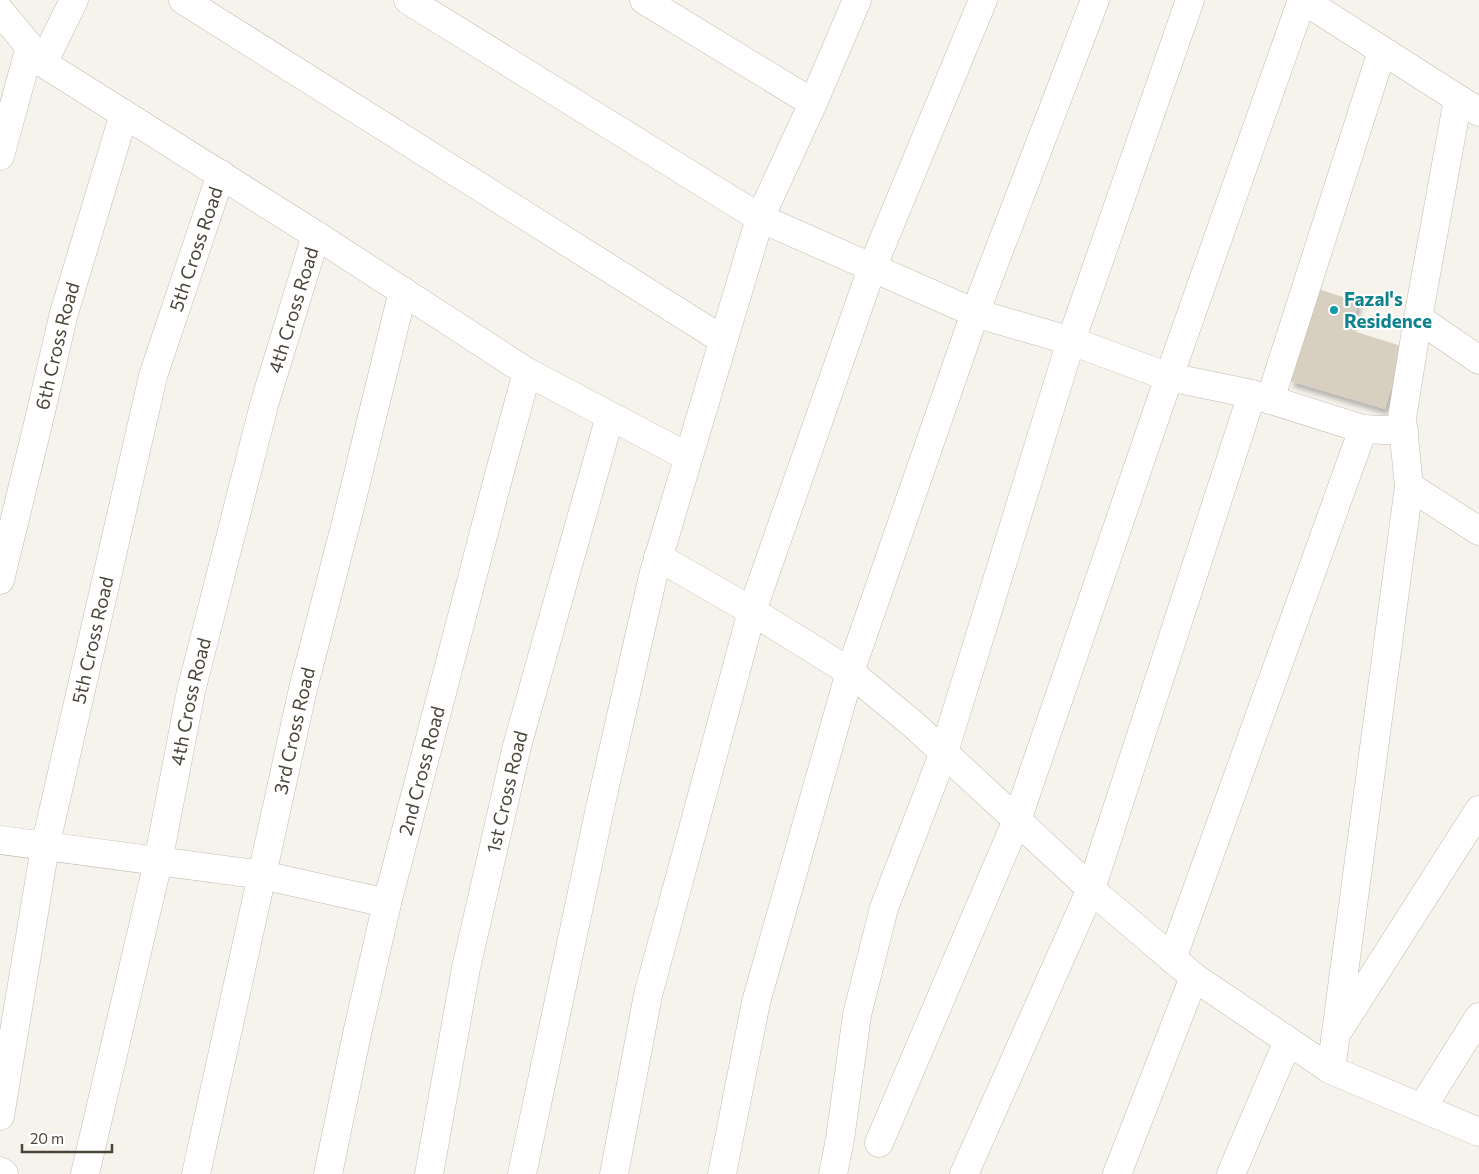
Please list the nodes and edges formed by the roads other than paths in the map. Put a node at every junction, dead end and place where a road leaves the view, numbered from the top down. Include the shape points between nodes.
1 (74, 0) edge
2 (183, 0) edge
3 (408, 0) edge
4 (644, 0) edge
5 (857, 0) edge
6 (983, 0) edge
7 (1095, 0) edge
8 (1190, 0) edge
9 (1302, 0) edge
10 (0, 11) edge
11 (1382, 51) junction
12 (36, 55) junction
13 (813, 103) junction
14 (1469, 106) edge
15 (124, 114) junction
16 (0, 156) edge
17 (221, 174) junction
18 (760, 218) junction
19 (316, 235) junction
20 (872, 268) junction
21 (403, 291) junction
22 (975, 313) junction
23 (1418, 318) junction
24 (723, 340) junction
25 (1071, 341) junction
26 (1479, 360) edge
27 (528, 372) junction
28 (1169, 377) junction
29 (1261, 397) junction
30 (610, 416) junction
31 (1363, 429) junction
32 (1404, 431) junction
33 (688, 457) junction
34 (1409, 486) junction
35 (1479, 531) edge
36 (658, 557) junction
37 (0, 580) edge
38 (752, 611) junction
39 (850, 672) junction
40 (944, 752) junction
41 (1479, 810) edge
42 (1017, 820) junction
43 (0, 840) edge
44 (46, 846) junction
45 (158, 862) junction
46 (262, 875) junction
47 (1092, 889) junction
48 (387, 903) junction
49 (1172, 959) junction
50 (1194, 977) junction
51 (1479, 1017) edge
52 (1336, 1034) junction
53 (1288, 1041) junction
54 (1331, 1070) junction
55 (1422, 1108) junction
56 (0, 1116) edge
57 (1479, 1132) edge
58 (879, 1143) dead end
59 (0, 1171) edge
60 (4, 1174) edge
61 (85, 1174) edge
62 (196, 1174) edge
63 (328, 1174) edge
64 (429, 1174) edge
65 (522, 1174) edge
66 (614, 1174) edge
67 (722, 1174) edge
68 (832, 1174) edge
69 (964, 1174) edge
70 (1117, 1174) edge
71 (1231, 1174) edge

1 - 12 street
2 - 24 street
3 - 18 street
4 - 13 street
5 - 13 street
6 - 20 street
7 - 22 street
8 - 25 street
9 - 11 street
9 - 28 street
10 - 12 street
11 - 14 street
11 - 29 street
12 - 15 street
12 - 16 street
13 - 18 street
14 - 23 street
15 - 17 street
15 - 37 street, 6th Cross Road via 64,313
17 - 19 street
17 - 44 street, 5th Cross Road via 154,376
18 - 20 street
18 - 24 street
19 - 21 street
19 - 45 street, 4th Cross Road via 264,405 191,691
20 - 22 street
20 - 38 street
21 - 27 street
21 - 46 street, 3rd Cross Road via 302,689
22 - 25 street
22 - 39 street
23 - 26 street
23 - 32 street via 1402,418
24 - 33 street
25 - 28 street
25 - 40 street
27 - 30 street
27 - 48 street, 2nd Cross Road
28 - 29 street
28 - 42 street
29 - 31 street
29 - 47 street
30 - 33 street
30 - 64 street, 1st Cross Road via 517,746 466,968
31 - 32 street
31 - 49 street
32 - 34 street
33 - 36 street
34 - 35 street
34 - 52 street
36 - 38 street
36 - 65 street via 600,808
38 - 39 street
38 - 66 street via 648,995
39 - 40 street
39 - 67 street via 756,1002
40 - 42 street
40 - 68 street via 884,908 857,1016
41 - 52 street
42 - 47 street
42 - 58 street
43 - 44 street
44 - 45 street
44 - 56 street, 5th Cross Road
45 - 46 street
45 - 61 street, 4th Cross Road
46 - 48 street
46 - 62 street, 3rd Cross Road
47 - 49 street
47 - 69 street
48 - 63 street, 2nd Cross Road
49 - 50 street
50 - 53 street
50 - 70 street
51 - 55 street
52 - 54 street
53 - 54 street
53 - 71 street
54 - 55 street
55 - 57 street
59 - 60 street

